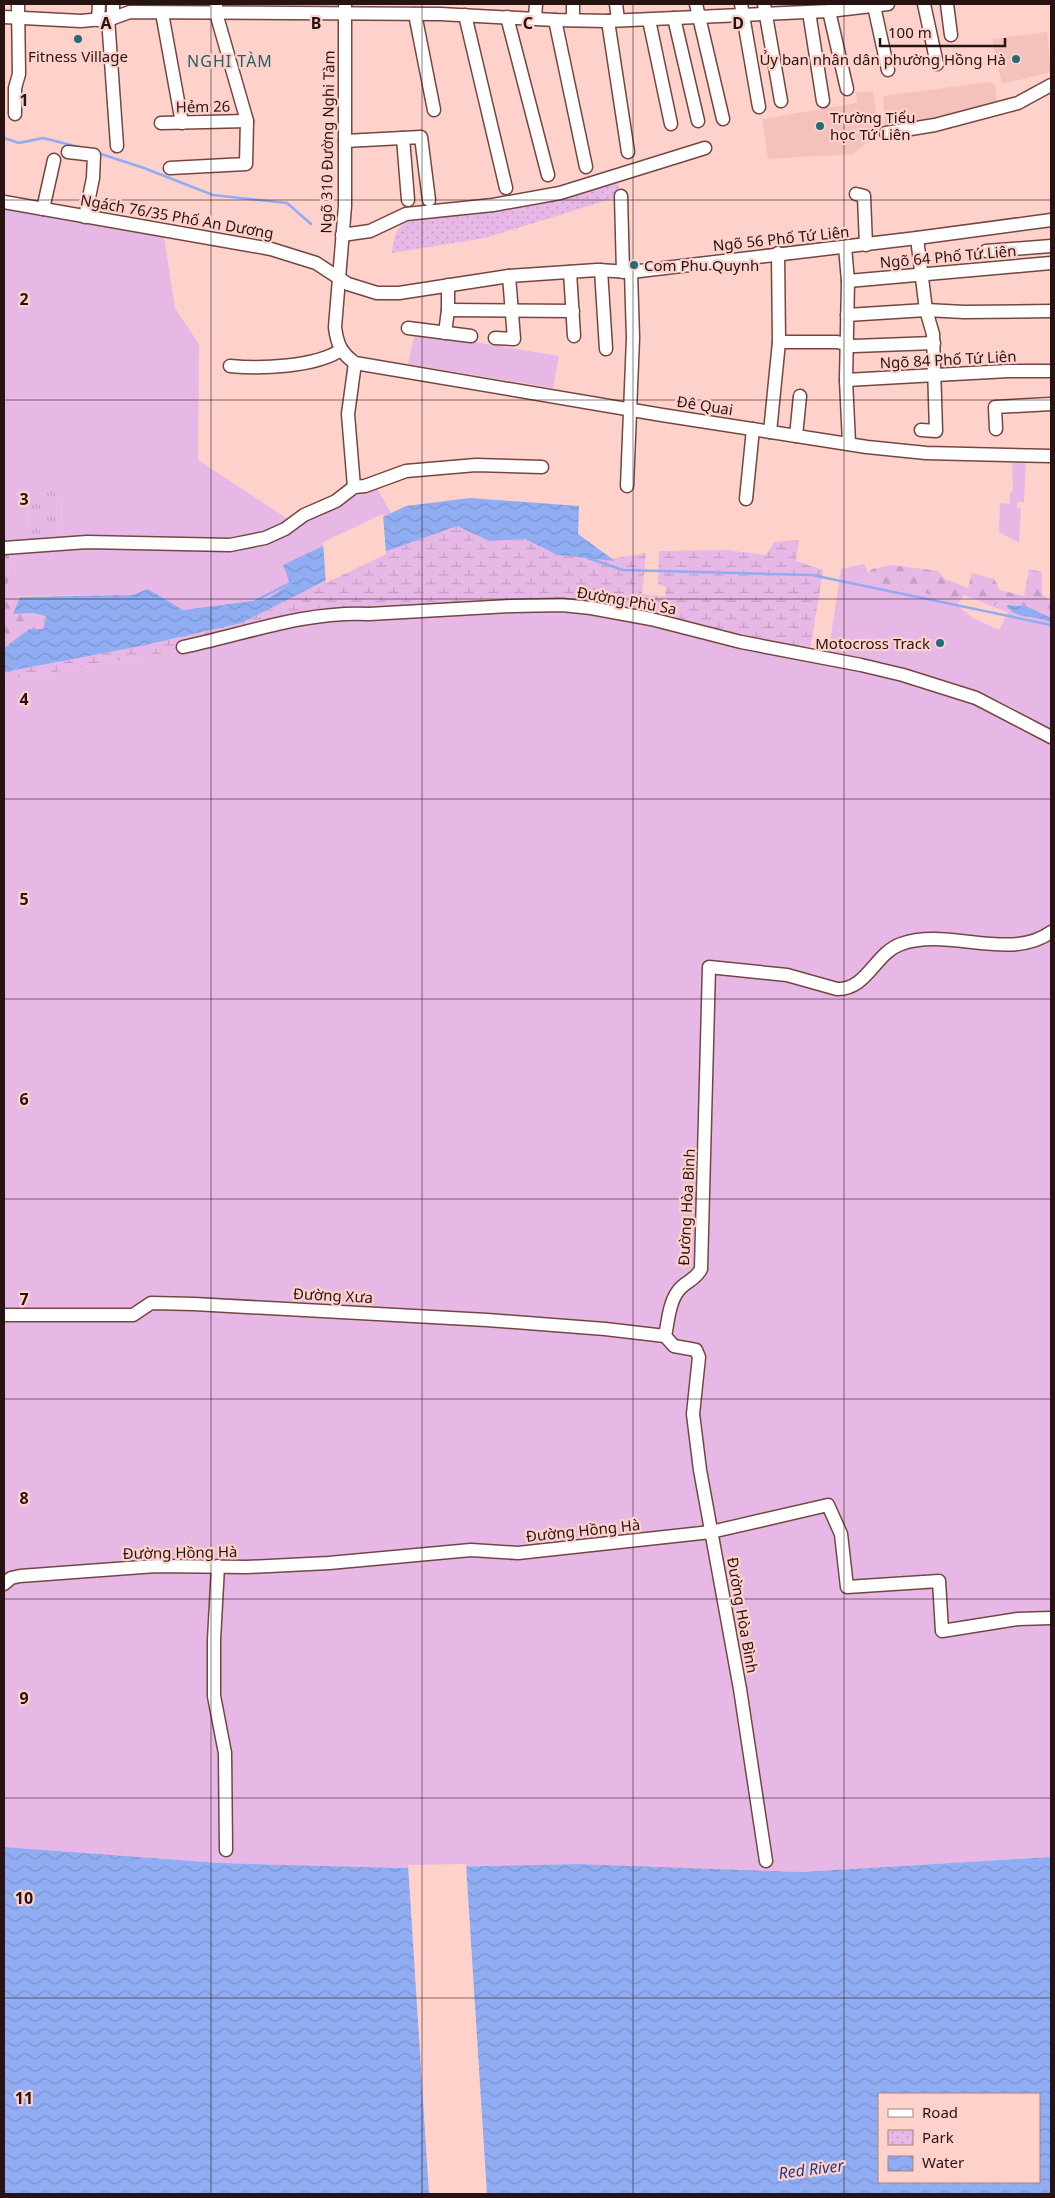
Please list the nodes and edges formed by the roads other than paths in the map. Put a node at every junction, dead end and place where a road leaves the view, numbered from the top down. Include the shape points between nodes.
1 (100, 4) edge
2 (113, 4) edge
3 (536, 4) edge
4 (573, 4) edge
5 (616, 4) edge
6 (696, 4) edge
7 (888, 4) edge
8 (924, 4) edge
9 (947, 4) edge
10 (855, 6) edge
11 (874, 6) junction
12 (194, 8) edge
13 (216, 8) edge
14 (345, 8) edge
15 (440, 9) edge
16 (478, 9) edge
17 (764, 9) edge
18 (804, 9) edge
19 (17, 10) edge
20 (717, 10) edge
21 (742, 10) edge
22 (408, 11) edge
23 (829, 11) junction
24 (499, 12) edge
25 (162, 13) junction
26 (465, 15) junction
27 (4, 17) edge
28 (699, 17) junction
29 (535, 18) junction
30 (674, 18) junction
31 (106, 19) junction
32 (555, 20) junction
33 (573, 20) junction
34 (649, 20) junction
35 (613, 21) junction
36 (951, 35) dead end
37 (937, 64) dead end
38 (888, 70) dead end
39 (1051, 85) edge
40 (847, 90) dead end
41 (781, 101) dead end
42 (823, 101) dead end
43 (760, 107) dead end
44 (434, 110) dead end
45 (15, 114) dead end
46 (723, 119) dead end
47 (247, 121) junction
48 (698, 121) dead end
49 (182, 123) junction
50 (161, 124) dead end
51 (671, 124) dead end
52 (886, 133) dead end
53 (403, 138) junction
54 (345, 141) junction
55 (117, 146) dead end
56 (705, 148) dead end
57 (68, 152) dead end
58 (628, 152) dead end
59 (54, 160) dead end
60 (170, 168) dead end
61 (586, 168) dead end
62 (548, 175) dead end
63 (506, 188) dead end
64 (856, 194) dead end
65 (621, 196) dead end
66 (408, 200) dead end
67 (429, 200) dead end
68 (4, 202) edge
69 (43, 209) junction
70 (85, 217) junction
71 (1051, 220) edge
72 (342, 235) junction
73 (917, 238) junction
74 (866, 245) junction
75 (1051, 246) edge
76 (845, 247) junction
77 (986, 251) dead end
78 (778, 254) junction
79 (1051, 264) edge
80 (601, 270) junction
81 (570, 272) junction
82 (627, 272) junction
83 (921, 275) junction
84 (509, 276) junction
85 (338, 278) junction
86 (848, 282) junction
87 (448, 285) junction
88 (448, 310) junction
89 (926, 310) junction
90 (511, 311) junction
91 (573, 311) junction
92 (1051, 311) edge
93 (847, 315) junction
94 (408, 328) dead end
95 (445, 333) junction
96 (471, 336) dead end
97 (574, 336) dead end
98 (495, 338) dead end
99 (779, 342) junction
100 (847, 344) junction
101 (934, 344) junction
102 (606, 349) dead end
103 (341, 350) junction
104 (355, 363) junction
105 (230, 366) dead end
106 (1051, 371) edge
107 (934, 375) junction
108 (846, 380) junction
109 (800, 396) dead end
110 (1051, 404) edge
111 (632, 410) junction
112 (753, 429) junction
113 (996, 429) dead end
114 (921, 430) dead end
115 (770, 432) junction
116 (796, 436) junction
117 (849, 443) junction
118 (1051, 456) edge
119 (542, 467) dead end
120 (627, 486) dead end
121 (354, 487) junction
122 (746, 499) dead end
123 (4, 548) edge
124 (183, 647) dead end
125 (1051, 737) edge
126 (1051, 932) edge
127 (4, 1315) edge
128 (665, 1336) junction
129 (711, 1532) junction
130 (218, 1566) junction
131 (4, 1584) edge
132 (1051, 1618) edge
133 (226, 1850) dead end
134 (766, 1861) dead end

1 - 31 street
2 - 31 street
3 - 29 street
4 - 33 street
5 - 35 street
6 - 28 street
7 - 11 street
8 - 37 street
9 - 36 street
10 - 11 street
10 - 23 street
11 - 38 street
12 - 13 street
12 - 25 street
13 - 14 street
13 - 47 street
14 - 22 street
14 - 54 street, Ngõ 310 Đường Nghi Tàm
15 - 22 street
15 - 26 street
16 - 24 street
16 - 26 street
17 - 18 street
17 - 21 street
17 - 41 street
18 - 23 street
18 - 42 street
19 - 27 street
19 - 31 street via 80,21
19 - 45 street via 19,74
20 - 21 street
20 - 28 street
21 - 43 street
22 - 44 street
23 - 40 street
24 - 29 street
24 - 62 street
25 - 31 street via 130,12
25 - 49 street
26 - 63 street
28 - 30 street
28 - 46 street
29 - 32 street
30 - 34 street
30 - 48 street
31 - 55 street
32 - 33 street
32 - 61 street
33 - 35 street
34 - 35 street
34 - 51 street
35 - 58 street
39 - 52 street via 1018,103 935,125
47 - 49 street, Hẻm 26
47 - 60 street via 246,164
49 - 50 street, Hẻm 26
53 - 54 street
53 - 66 street
53 - 67 street via 422,137
54 - 72 street, Ngõ 310 Đường Nghi Tàm
56 - 72 street via 560,193 493,205 406,214 370,231
57 - 70 street via 94,155
59 - 69 street
64 - 74 street via 864,196
65 - 82 street
68 - 69 street, Ngách 76/35 Phố An Dương
69 - 70 street, Ngách 76/35 Phố An Dương
70 - 85 street, Ngách 76/35 Phố An Dương via 271,249 316,264
71 - 73 street, Ngõ 56 Phố Tứ Liên
72 - 85 street, Ngõ 310 Đường Nghi Tàm
73 - 74 street, Ngõ 56 Phố Tứ Liên
73 - 83 street
74 - 76 street, Ngõ 56 Phố Tứ Liên
75 - 77 street
76 - 78 street, Ngõ 56 Phố Tứ Liên
76 - 86 street
78 - 82 street, Ngõ 56 Phố Tứ Liên
78 - 99 street
79 - 83 street, Ngõ 64 Phố Tứ Liên
80 - 81 street, Ngõ 56 Phố Tứ Liên
80 - 82 street, Ngõ 56 Phố Tứ Liên
80 - 102 street
81 - 84 street, Ngõ 56 Phố Tứ Liên
81 - 91 street
82 - 111 street via 634,338
83 - 86 street, Ngõ 64 Phố Tứ Liên
83 - 89 street
84 - 87 street, Ngõ 56 Phố Tứ Liên
84 - 90 street
85 - 87 street, Ngõ 56 Phố Tứ Liên via 377,293
85 - 103 street, Ngõ 310 Đường Nghi Tàm via 335,326
86 - 93 street
87 - 88 street
88 - 90 street
88 - 95 street
89 - 92 street
89 - 93 street
89 - 101 street
90 - 91 street
90 - 98 street via 514,339
91 - 97 street
93 - 100 street
94 - 95 street
95 - 96 street
99 - 100 street
99 - 115 street
100 - 101 street
100 - 108 street
101 - 107 street
103 - 104 street
103 - 105 street via 314,362 246,368
104 - 111 street, Đê Quai
104 - 121 street via 348,414
106 - 107 street, Ngõ 84 Phố Tứ Liên
107 - 108 street, Ngõ 84 Phố Tứ Liên
107 - 114 street via 936,431
108 - 117 street
109 - 116 street
110 - 113 street via 994,406
111 - 112 street, Đê Quai
111 - 120 street
112 - 115 street, Đê Quai
112 - 122 street
115 - 116 street, Đê Quai
116 - 117 street, Đê Quai
117 - 118 street, Đê Quai via 926,453
119 - 121 street via 476,465 406,471
121 - 123 street via 336,501 285,529 265,538 230,545 87,542
124 - 125 street, Đường Phù Sa via 276,624 350,614 562,605 651,619 741,642 903,675 976,698
126 - 128 street, Đường Hòa Bình via 1030,942 1006,945 943,938 903,943 889,949 866,976 844,989 787,975 709,967 700,1269 695,1278 677,1292
127 - 128 street, Đường Xưa via 133,1315 151,1303 194,1304 497,1321
128 - 129 street, Đường Hòa Bình via 674,1346 696,1350 699,1356 693,1414
129 - 130 street, Đường Hồng Hà via 518,1553 471,1550 328,1563
129 - 132 street, Đường Hồng Hà via 828,1505 841,1534 847,1587 940,1581 942,1631 1018,1619
129 - 134 street, Đường Hòa Bình via 749,1741
130 - 131 street, Đường Hồng Hà via 156,1566 20,1576
130 - 133 street via 214,1696 225,1753

